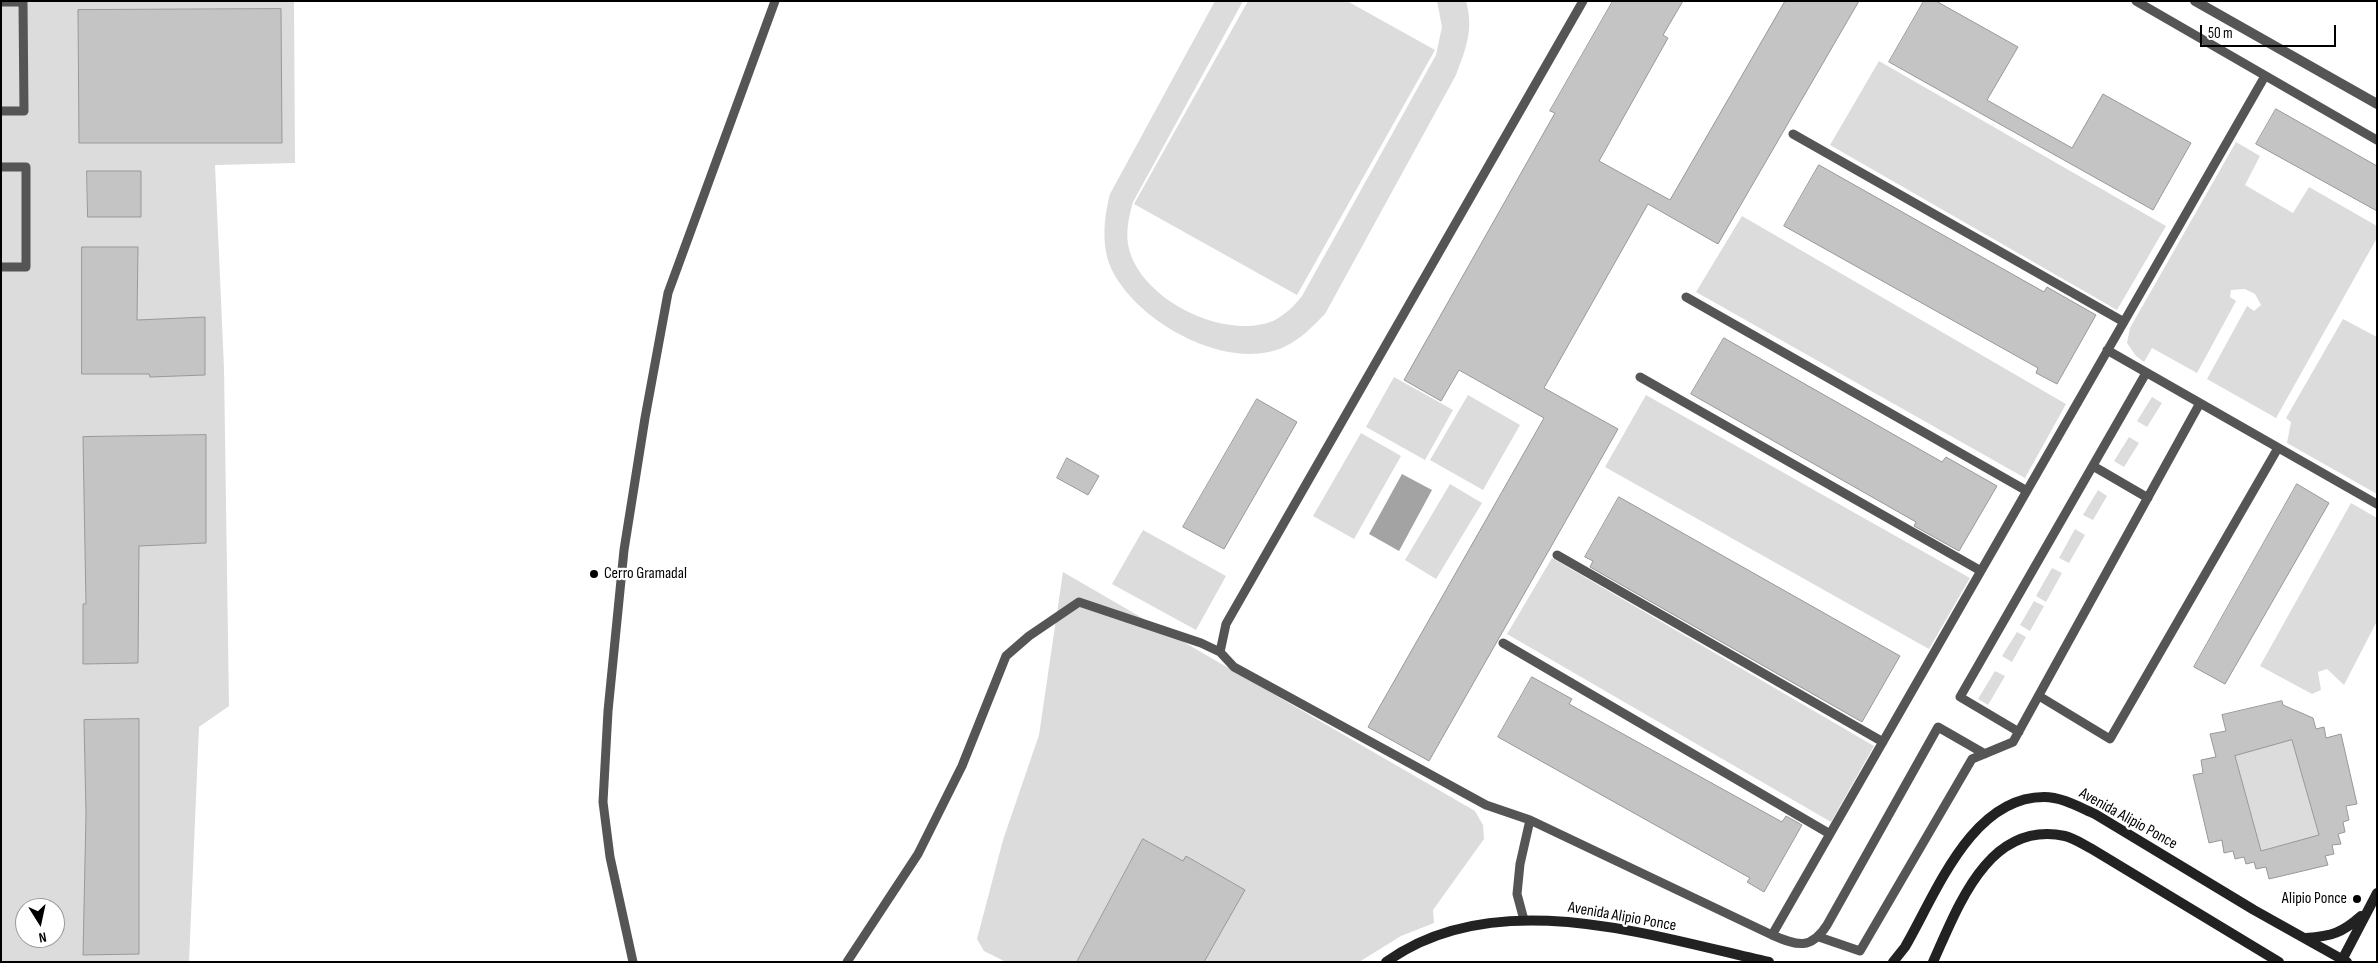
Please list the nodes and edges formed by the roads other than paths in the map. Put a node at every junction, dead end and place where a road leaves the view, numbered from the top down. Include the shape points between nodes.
1 (774, 1) edge
2 (1583, 1) edge
3 (2136, 1) edge
4 (2195, 1) edge
5 (1, 2) edge
6 (2265, 76) junction
7 (2377, 104) edge
8 (1, 111) edge
9 (1793, 134) dead end
10 (2377, 140) edge
11 (1, 167) edge
12 (1, 267) edge
13 (1686, 297) dead end
14 (2124, 322) junction
15 (2107, 350) junction
16 (2146, 373) junction
17 (1640, 377) dead end
18 (2200, 403) junction
19 (2278, 448) junction
20 (2093, 466) junction
21 (2027, 491) junction
22 (2148, 498) junction
23 (2377, 504) edge
24 (1557, 555) dead end
25 (1981, 571) junction
26 (1503, 643) dead end
27 (1220, 652) junction
28 (2039, 696) junction
29 (2019, 732) junction
30 (1883, 742) junction
31 (1985, 754) junction
32 (1530, 820) junction
33 (1830, 834) junction
34 (2377, 893) edge
35 (2366, 912) junction
36 (1524, 920) junction
37 (1772, 935) junction
38 (1819, 937) junction
39 (2306, 938) junction
40 (2344, 961) edge
41 (633, 962) edge
42 (847, 962) edge
43 (1386, 962) edge
44 (1769, 962) edge
45 (1892, 962) edge
46 (1933, 962) edge
47 (2279, 962) edge

1 - 41 lane via 668,293 624,550 608,711 603,802 610,857
2 - 27 lane via 1226,624
3 - 6 lane
4 - 7 street
5 - 8 lane via 24,2 24,111
6 - 10 lane
6 - 14 lane
9 - 14 lane
11 - 12 lane via 26,167 26,267
13 - 21 lane
14 - 15 lane
15 - 16 lane
15 - 21 lane
16 - 18 lane
16 - 20 lane
17 - 25 lane
18 - 19 lane
18 - 22 lane
19 - 23 lane
19 - 28 lane via 2110,739
20 - 22 lane
20 - 29 lane via 1960,697
21 - 25 lane
22 - 28 lane
24 - 30 lane
25 - 30 lane
26 - 33 lane
27 - 32 lane via 1234,667 1486,805
27 - 42 lane via 1079,602 1029,636 1006,656 962,766 918,854
28 - 29 lane
29 - 31 lane via 2013,742
30 - 33 lane
31 - 38 lane via 1972,759 1860,951
31 - 38 lane via 1938,727
32 - 36 lane via 1517,894
32 - 37 lane
33 - 37 lane
34 - 35 main road
35 - 39 main road via 2348,928 2330,936
35 - 40 main road
36 - 43 main road, Avenida Alipio Ponce via 1469,927 1431,937
36 - 44 main road, Avenida Alipio Ponce via 1589,923
37 - 38 lane via 1796,944 1807,944
39 - 40 main road, Avenida Alipio Ponce
39 - 45 main road, Avenida Alipio Ponce via 2095,814 2067,801 2044,796 2014,802 1993,813 1966,841 1905,947
46 - 47 main road via 1977,874 1993,855 2008,844 2030,836 2047,835 2066,836 2092,849

